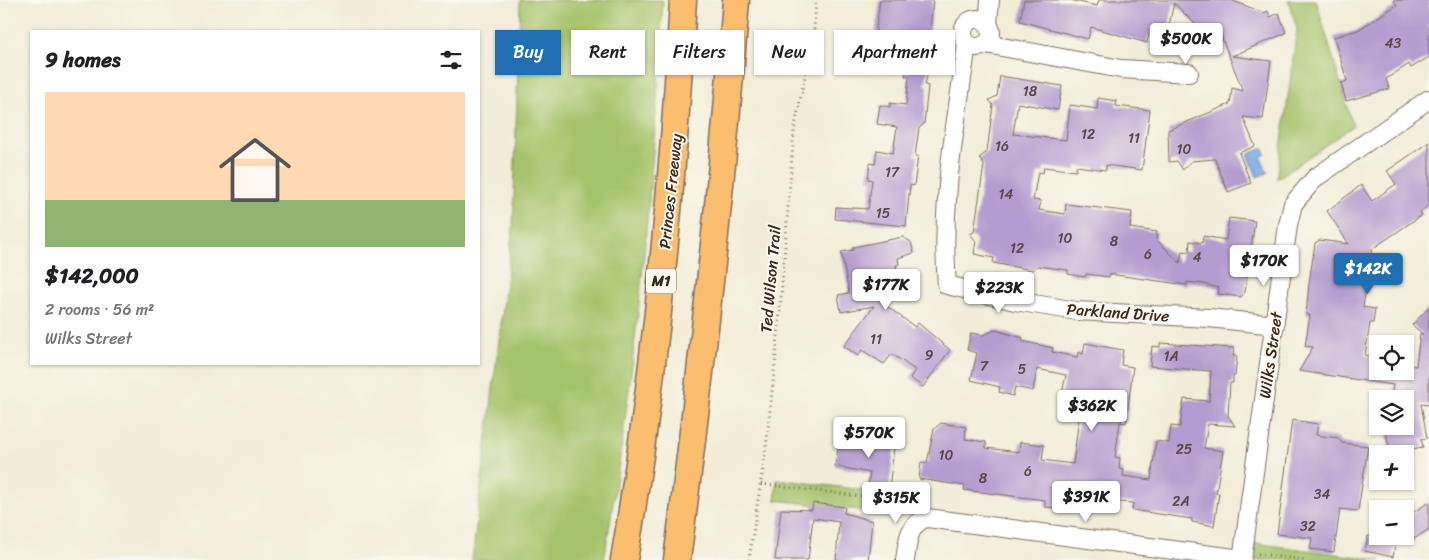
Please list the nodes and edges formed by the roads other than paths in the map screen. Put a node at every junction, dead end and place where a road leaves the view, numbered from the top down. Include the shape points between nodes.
1 (683, 0) edge
2 (736, 0) edge
3 (981, 0) edge
4 (990, 0) edge
5 (981, 35) junction
6 (1188, 73) dead end
7 (1429, 98) edge
8 (1275, 326) junction
9 (1245, 558) edge
10 (624, 560) edge
11 (676, 560) edge
12 (905, 560) edge

1 - 10 highway, Princes Freeway / M1 via 677,123 658,313
2 - 11 highway via 701,379
3 - 5 street, Parkland Drive
4 - 5 street, Parkland Drive
5 - 6 street via 1038,52 1121,69
5 - 8 street, Parkland Drive via 960,93 949,161 947,284 1015,301 1077,311 1209,318
7 - 8 street, Wilks Street via 1315,178 1299,194 1290,214
8 - 9 street, Wilks Street
9 - 12 street via 927,518 912,528

